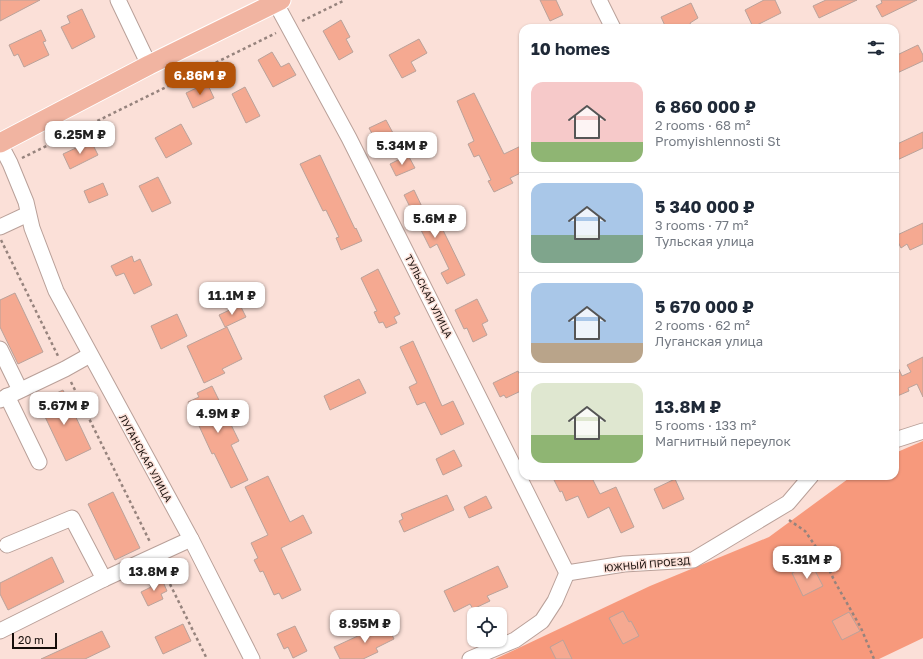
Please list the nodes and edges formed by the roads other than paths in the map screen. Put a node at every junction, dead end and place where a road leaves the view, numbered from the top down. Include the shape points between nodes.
1 (118, 0) edge
2 (599, 0) edge
3 (277, 1) edge
4 (611, 24) edge
5 (149, 65) junction
6 (0, 144) edge
7 (28, 214) junction
8 (0, 227) edge
9 (0, 349) edge
10 (90, 355) junction
11 (9, 395) edge
12 (923, 431) edge
13 (899, 439) edge
14 (39, 462) dead end
15 (519, 477) edge
16 (520, 480) edge
17 (808, 480) edge
18 (191, 539) junction
19 (7, 545) dead end
20 (567, 573) junction
21 (104, 579) junction
22 (0, 631) edge
23 (252, 659) edge
24 (470, 659) edge

1 - 5 street
2 - 4 street
3 - 5 main road
3 - 15 street, ТУЛЬСКАЯ УЛИЦА via 288,27 349,138
5 - 6 main road
6 - 7 street, ЛУГАНСКАЯ УЛИЦА via 26,202
7 - 8 street
7 - 10 street, ЛУГАНСКАЯ УЛИЦА via 56,291
9 - 11 street
10 - 11 street
10 - 18 street, ЛУГАНСКАЯ УЛИЦА
11 - 14 street
12 - 13 street
16 - 20 street, ТУЛЬСКАЯ УЛИЦА
17 - 20 street, ЮЖНЫЙ ПРОЕЗД via 788,503 693,560 624,564
18 - 21 street
18 - 23 street, ЛУГАНСКАЯ УЛИЦА
19 - 21 street via 72,518
20 - 24 street via 555,601 542,621 515,640
21 - 22 street

